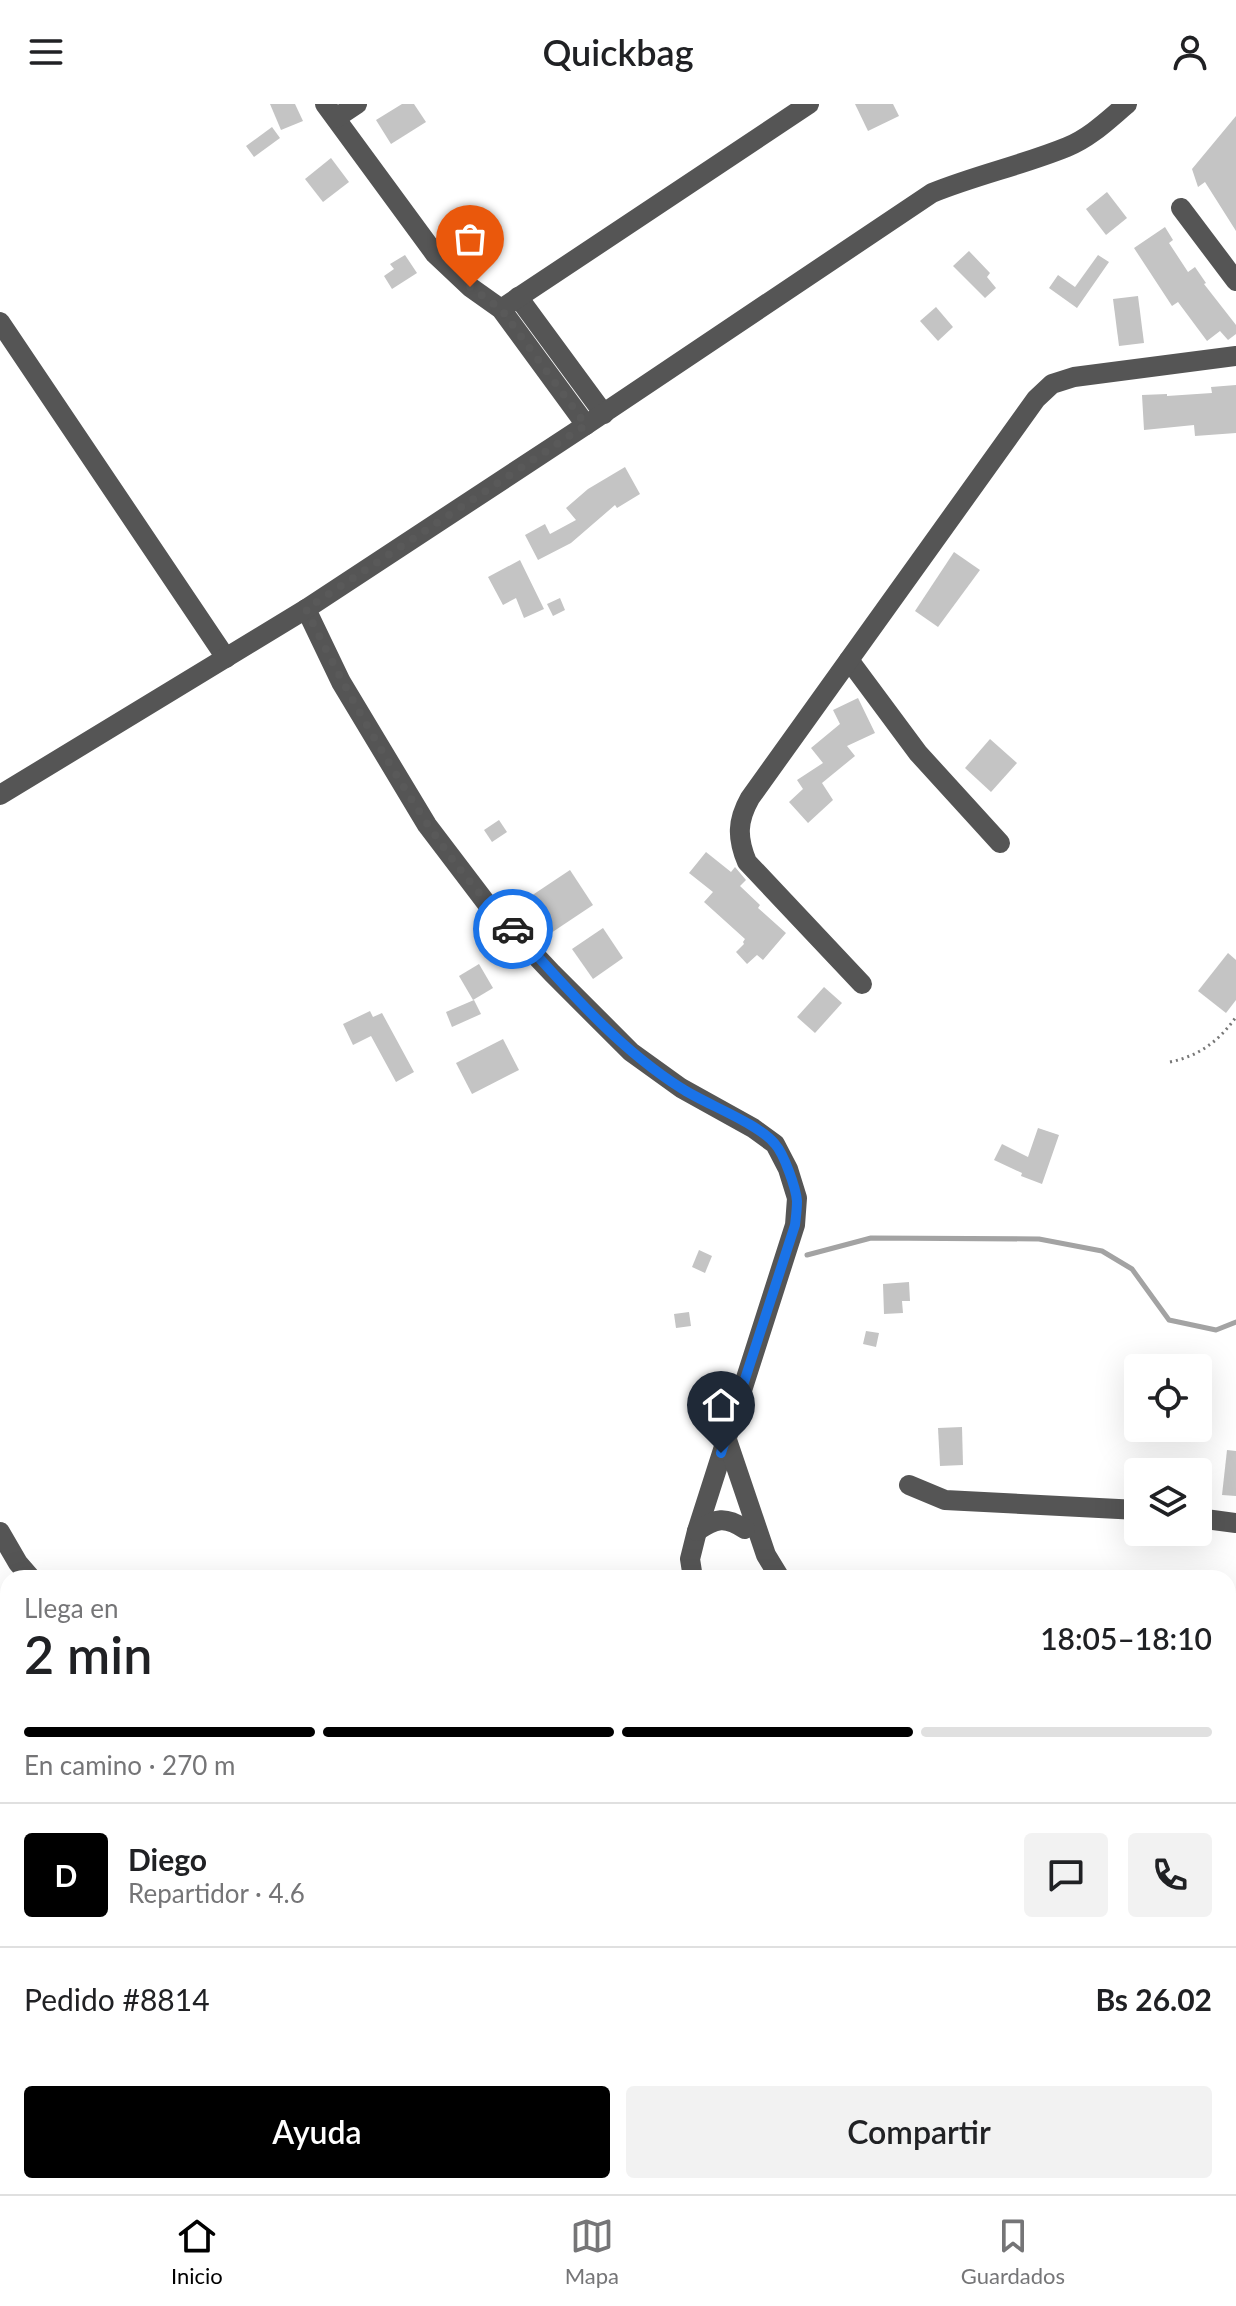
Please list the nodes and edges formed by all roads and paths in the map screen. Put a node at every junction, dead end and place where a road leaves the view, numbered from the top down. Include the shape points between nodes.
1 (357, 104) edge
2 (809, 104) edge
3 (1127, 104) edge
4 (331, 111) edge
5 (1181, 208) dead end
6 (1236, 281) edge
7 (510, 303) junction
8 (0, 322) edge
9 (1236, 356) edge
10 (604, 414) junction
11 (586, 425) junction
12 (306, 609) junction
13 (226, 658) junction
14 (849, 660) junction
15 (0, 795) edge
16 (1000, 843) dead end
17 (862, 984) dead end
18 (1236, 1017) edge
19 (1170, 1062) dead end
20 (726, 1437) junction
21 (716, 1469) junction
22 (909, 1485) dead end
23 (1124, 1509) edge
24 (1212, 1520) edge
25 (1236, 1523) edge
26 (745, 1529) junction
27 (697, 1531) junction
28 (0, 1532) edge
29 (24, 1570) edge
30 (692, 1570) edge
31 (761, 1570) edge
32 (775, 1570) edge

1 - 4 street
2 - 7 street
3 - 10 street via 1069,146 932,193
4 - 7 street via 435,254 470,287
5 - 6 street
7 - 10 street
7 - 11 street
8 - 13 street
9 - 14 street via 1052,384 1036,399
10 - 11 street
11 - 12 street
12 - 13 street
12 - 20 street via 341,682 427,825 487,904 631,1052 775,1144 788,1169 797,1198 795,1225
13 - 15 street
14 - 16 street via 918,753
14 - 17 street via 750,798 738,830 747,862
18 - 19 path via 1223,1035 1190,1058
20 - 21 street
20 - 32 street
21 - 26 street via 733,1484
21 - 27 street
22 - 23 street via 945,1500
24 - 25 street
26 - 27 street via 721,1520
26 - 31 street
27 - 30 street
28 - 29 street

